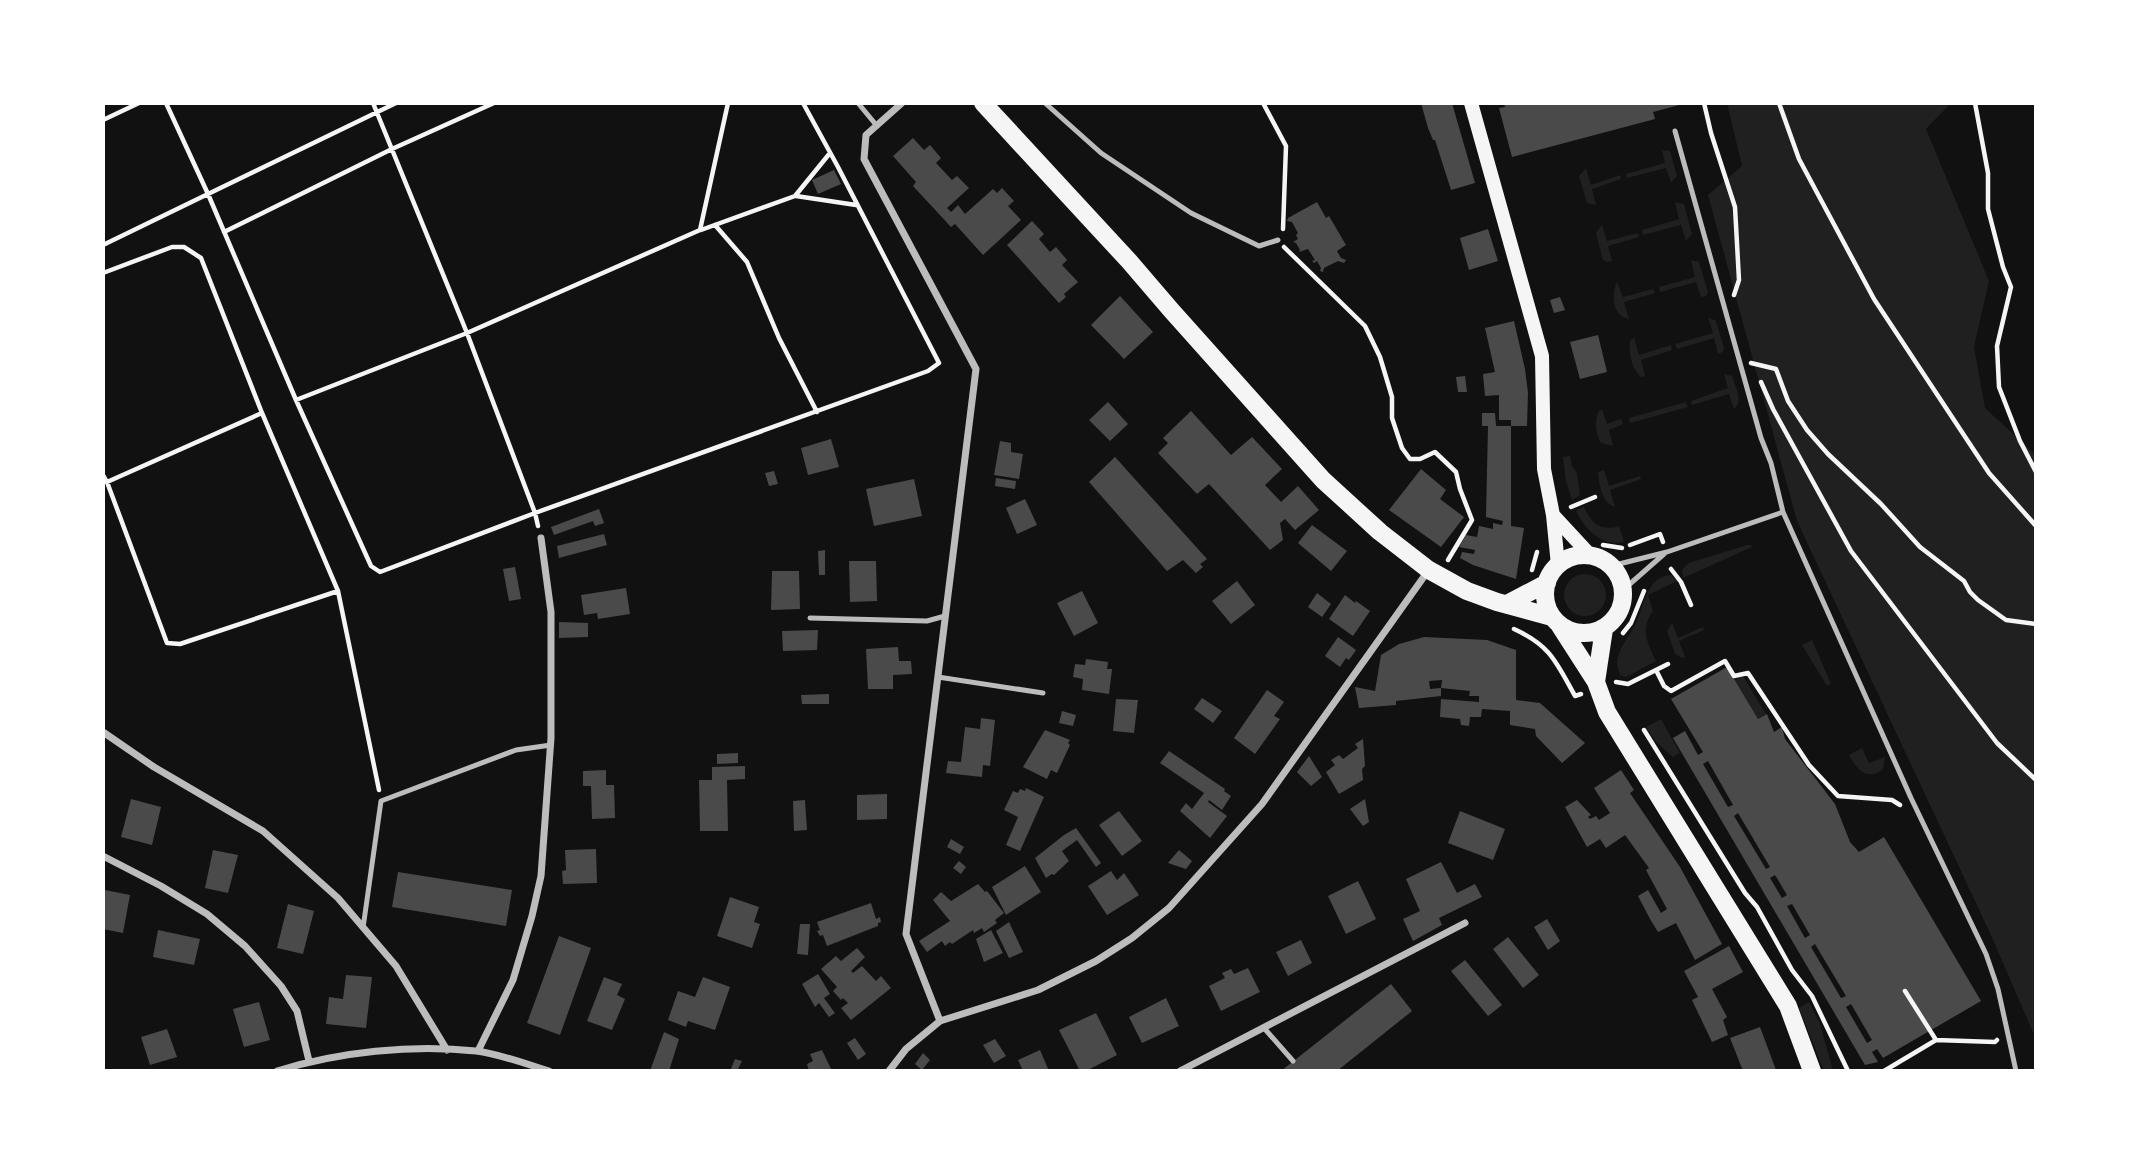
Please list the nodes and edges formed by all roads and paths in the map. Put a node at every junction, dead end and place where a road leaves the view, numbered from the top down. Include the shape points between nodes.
1 (139, 103) edge
2 (166, 103) edge
3 (373, 103) edge
4 (396, 103) edge
5 (494, 103) edge
6 (728, 103) edge
7 (803, 103) edge
8 (858, 103) edge
9 (902, 103) edge
10 (983, 103) edge
11 (1045, 103) edge
12 (1263, 103) edge
13 (1471, 103) edge
14 (1704, 103) edge
15 (1779, 103) edge
16 (1975, 103) edge
17 (377, 112) junction
18 (103, 120) edge
19 (877, 126) junction
20 (1675, 131) dead end
21 (392, 149) junction
22 (830, 153) junction
23 (208, 194) junction
24 (796, 196) junction
25 (856, 205) junction
26 (715, 225) junction
27 (701, 230) junction
28 (224, 232) junction
29 (1278, 240) junction
30 (103, 245) edge
31 (103, 273) edge
32 (1726, 315) junction
33 (467, 333) junction
34 (1740, 365) junction
35 (1743, 374) junction
36 (296, 400) junction
37 (817, 412) junction
38 (262, 413) junction
39 (2036, 472) edge
40 (103, 475) edge
41 (107, 482) junction
42 (1595, 496) dead end
43 (1571, 506) dead end
44 (1783, 512) junction
45 (535, 513) junction
46 (1553, 515) junction
47 (2036, 526) edge
48 (541, 538) dead end
49 (1667, 552) junction
50 (1452, 554) dead end
51 (1590, 555) junction
52 (1558, 565) junction
53 (1611, 566) junction
54 (1671, 569) junction
55 (1429, 570) junction
56 (1662, 574) dead end
57 (1546, 583) junction
58 (1648, 586) dead end
59 (1623, 590) junction
60 (338, 591) junction
61 (1507, 604) junction
62 (1690, 605) dead end
63 (945, 616) junction
64 (810, 618) dead end
65 (1556, 622) junction
66 (2036, 624) edge
67 (1611, 634) junction
68 (1668, 664) dead end
69 (1656, 670) junction
70 (1615, 674) dead end
71 (938, 677) junction
72 (1596, 682) junction
73 (1618, 682) junction
74 (1621, 691) dead end
75 (1044, 693) dead end
76 (1639, 722) dead end
77 (103, 732) edge
78 (551, 745) junction
79 (2036, 780) edge
80 (381, 801) junction
81 (1902, 806) dead end
82 (103, 856) edge
83 (1465, 923) dead end
84 (363, 928) junction
85 (1905, 991) dead end
86 (940, 1021) junction
87 (1264, 1028) junction
88 (1999, 1038) dead end
89 (1936, 1040) junction
90 (447, 1050) junction
91 (478, 1051) junction
92 (309, 1061) junction
93 (1293, 1061) dead end
94 (276, 1071) edge
95 (549, 1071) edge
96 (889, 1071) edge
97 (1180, 1071) edge
98 (1812, 1071) edge
99 (1848, 1071) edge
100 (1884, 1071) edge
101 (2017, 1071) edge

1 - 18 path
2 - 23 path
3 - 17 path
4 - 17 path
5 - 21 path
6 - 27 path
7 - 22 path
8 - 19 lane
9 - 19 street
10 - 55 main road via 1323,480
11 - 29 lane via 1101,153 1191,213 1259,246
12 - 29 path via 1286,146 1284,227
13 - 46 main road via 1542,356 1544,469
14 - 32 path via 1735,206 1739,280
15 - 47 path via 1799,159 1874,299 1989,473
16 - 39 path via 1988,173 1988,209 2011,287 1997,346 1999,387
17 - 21 path
17 - 23 path
19 - 63 street via 866,135 864,159 976,369
20 - 32 lane
21 - 28 path
21 - 33 path
22 - 24 path
22 - 25 path
23 - 28 path
23 - 30 path
24 - 25 path
24 - 26 path
25 - 37 path via 939,363
26 - 27 path
26 - 37 path via 747,262
27 - 33 path
28 - 36 path
29 - 50 path via 1365,326 1380,357 1392,397 1392,418 1410,459 1434,452 1456,472 1472,520
31 - 38 path via 172,247 184,247 201,258
32 - 34 lane
33 - 36 path
33 - 45 path
34 - 35 lane
34 - 66 path via 1776,369 1787,401 1807,430 1920,547 2006,620
35 - 44 lane
35 - 79 path via 1761,382 1851,551 1997,743
36 - 45 path via 371,566 380,572
37 - 45 path
38 - 41 path
38 - 60 path
40 - 41 path
41 - 60 path via 167,643 180,644
42 - 43 path
44 - 49 lane
44 - 101 lane via 1986,954
46 - 51 main road
46 - 52 main road
48 - 78 street via 551,612
49 - 53 lane
49 - 54 path
49 - 59 lane
51 - 52 main road via 1579,554
51 - 53 main road
52 - 57 main road
53 - 59 main road
54 - 56 path
54 - 62 path
55 - 61 main road via 1467,591
55 - 86 street via 1262,804 1169,908 1085,967 1038,989
57 - 61 main road
57 - 65 main road via 1547,607
58 - 67 path via 1631,623
59 - 67 main road
60 - 80 path
61 - 65 main road
63 - 64 lane via 927,621
63 - 71 street
65 - 67 main road via 1575,633
65 - 72 main road
67 - 72 main road
68 - 69 path
69 - 73 path via 1628,684
69 - 81 path via 1671,691 1725,661 1734,676 1748,673 1809,765 1838,796 1892,800
70 - 73 path
71 - 75 lane
71 - 86 street via 906,934
72 - 98 main road via 1607,712 1788,1006
73 - 74 path
76 - 99 path via 1812,996
77 - 84 street via 263,831 338,898
78 - 80 lane via 516,750
78 - 91 street via 541,876 532,916 513,981
80 - 84 lane
82 - 92 street via 207,914 245,946 297,1011
83 - 87 street
84 - 90 street via 396,966
85 - 89 path
86 - 96 street via 906,1049
87 - 93 lane
87 - 97 street
88 - 89 path via 1996,1042
89 - 100 path
90 - 91 street
90 - 92 street via 410,1048
91 - 95 street
92 - 94 street

